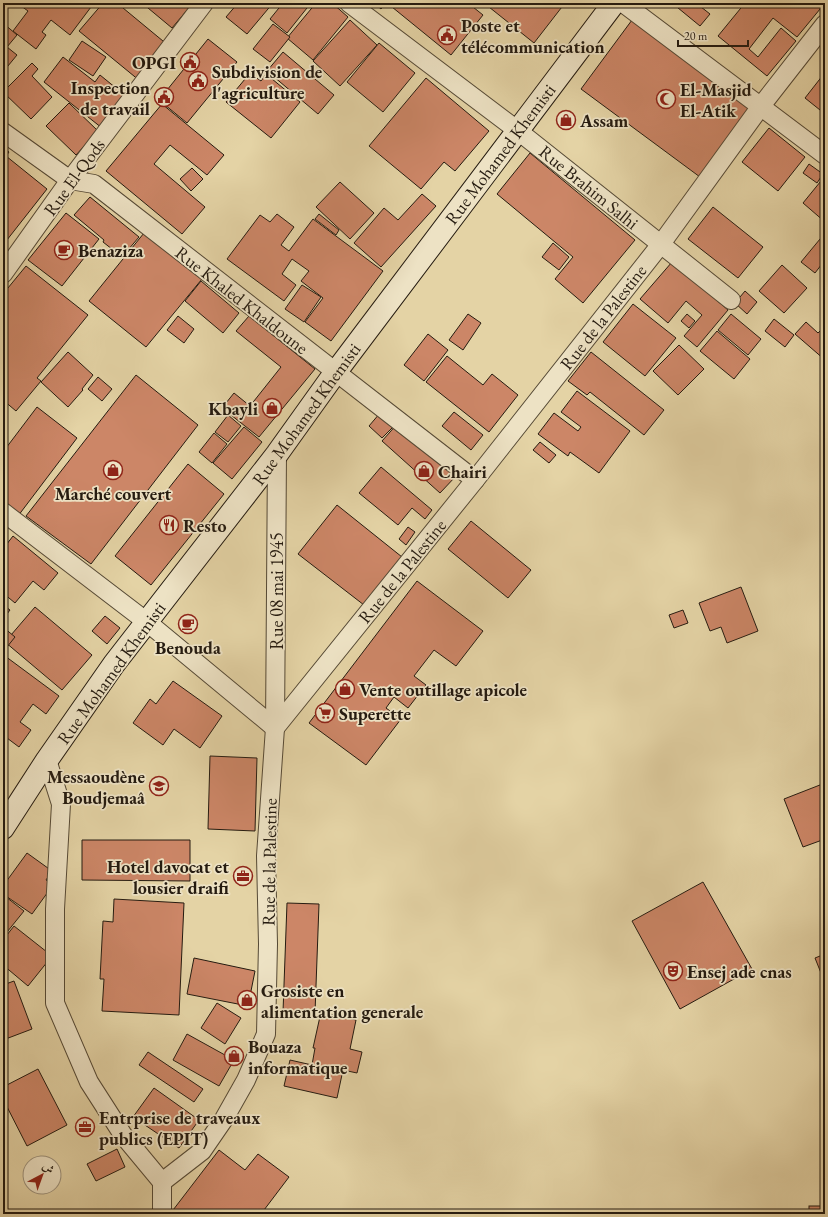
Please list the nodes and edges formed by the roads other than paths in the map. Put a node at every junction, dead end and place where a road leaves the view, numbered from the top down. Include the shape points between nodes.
1 (204, 3) edge
2 (349, 3) edge
3 (614, 3) edge
4 (623, 3) edge
5 (825, 24) edge
6 (761, 106) junction
7 (517, 130) junction
8 (3, 132) edge
9 (825, 155) edge
10 (70, 180) junction
11 (661, 244) junction
12 (3, 274) edge
13 (731, 300) dead end
14 (335, 373) junction
15 (277, 454) junction
16 (474, 480) junction
17 (3, 512) edge
18 (147, 622) junction
19 (275, 728) junction
20 (47, 760) junction
21 (3, 828) edge
22 (162, 1182) junction
23 (162, 1214) edge

1 - 10 street, Rue El-Qods
2 - 7 street, Rue Brahim Salhi
3 - 7 main road, Rue Mohamed Khemisti
4 - 6 street
5 - 6 street, Rue de la Palestine
6 - 9 street
6 - 11 street, Rue de la Palestine
7 - 11 street, Rue Brahim Salhi
7 - 14 main road, Rue Mohamed Khemisti
8 - 10 street, Rue Khaled Khaldoune
10 - 12 street, Rue El-Qods
10 - 14 street, Rue Khaled Khaldoune via 94,184
11 - 13 street, Rue Brahim Salhi
11 - 16 street, Rue de la Palestine
14 - 15 main road, Rue Mohamed Khemisti
14 - 16 street, Rue Khaled Khaldoune
15 - 18 main road, Rue Mohamed Khemisti
15 - 19 street, Rue 08 mai 1945
16 - 19 street, Rue de la Palestine
17 - 18 street
18 - 19 street
18 - 20 main road, Rue Mohamed Khemisti via 114,664
19 - 22 street, Rue de la Palestine via 266,856 266,1034 246,1080 202,1151
20 - 21 main road, Rue Mohamed Khemisti
20 - 22 street via 61,804 55,909 56,1003 89,1082 123,1135
22 - 23 street

